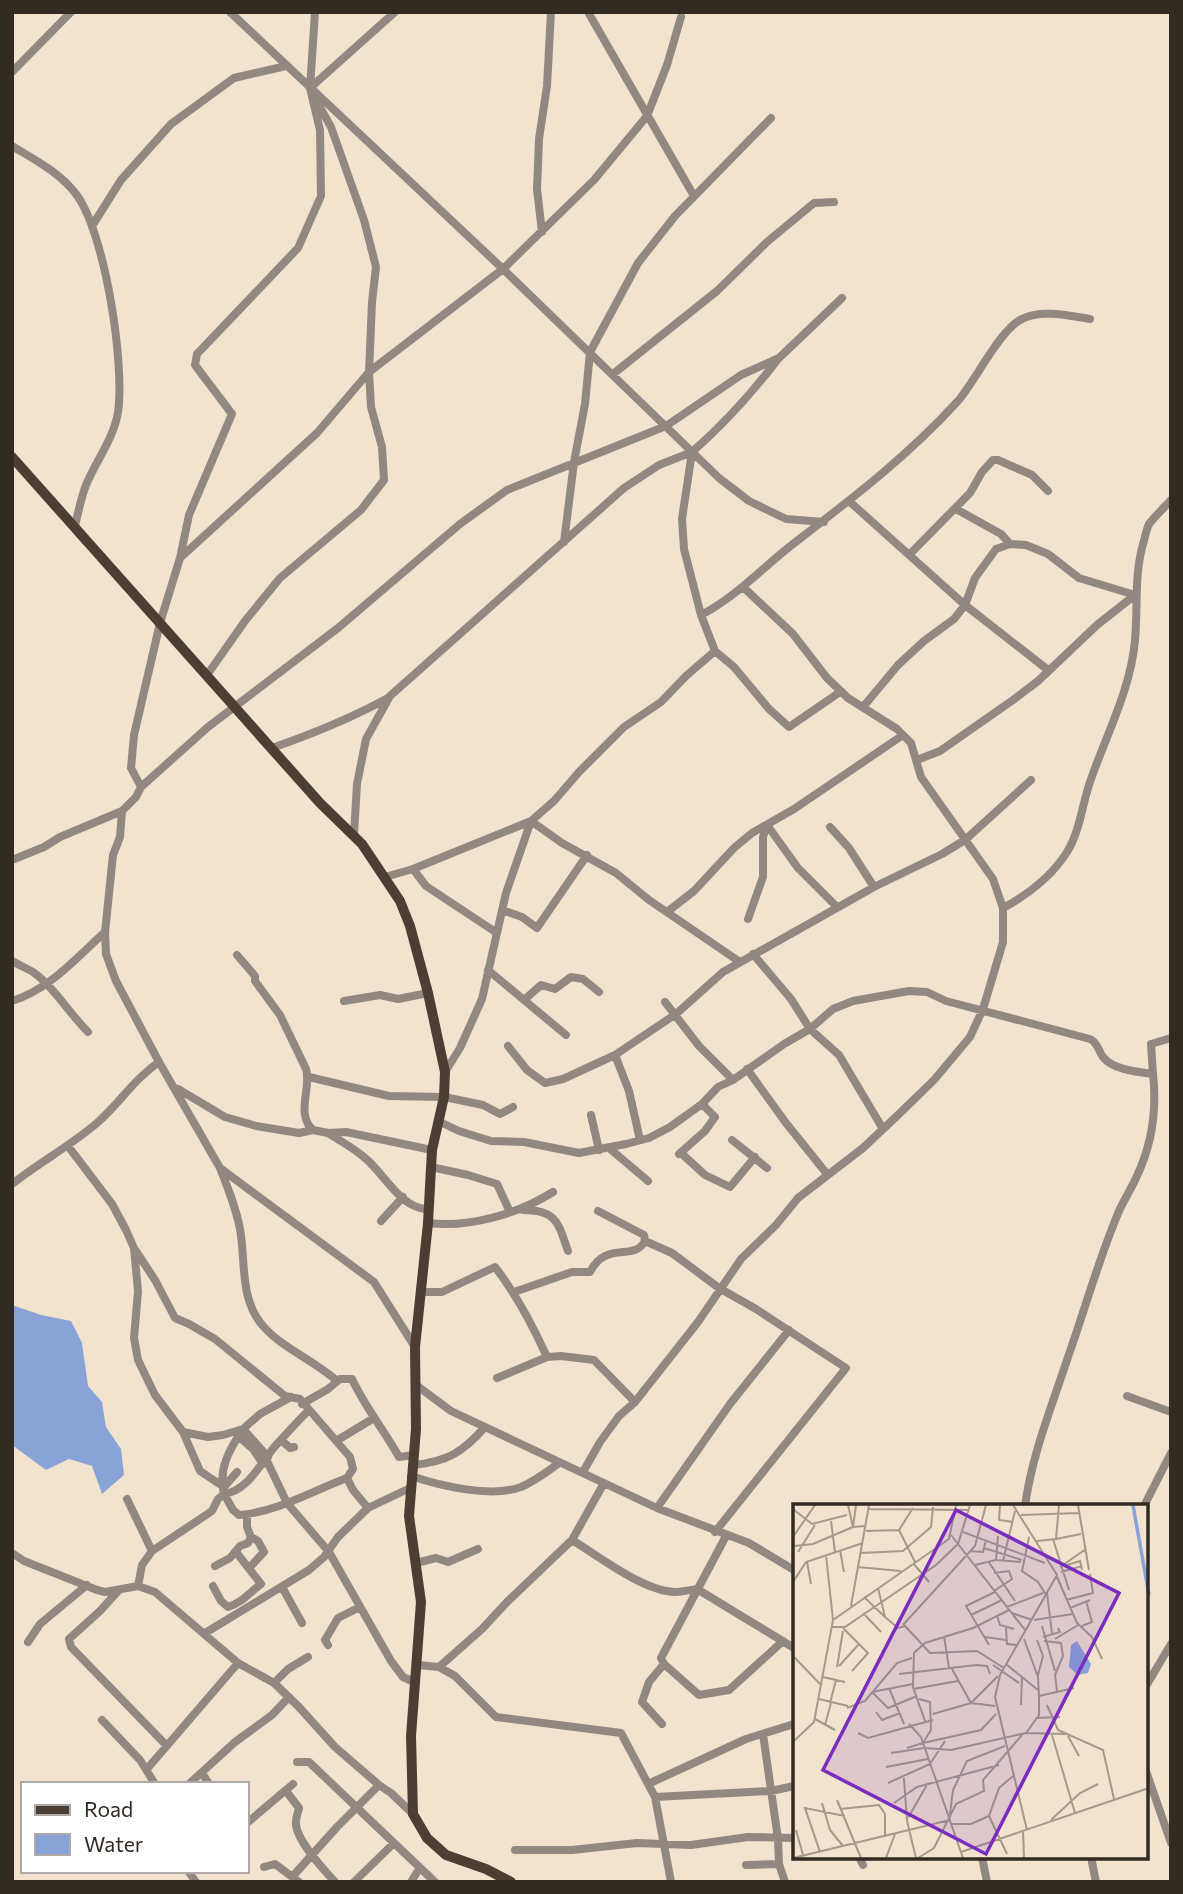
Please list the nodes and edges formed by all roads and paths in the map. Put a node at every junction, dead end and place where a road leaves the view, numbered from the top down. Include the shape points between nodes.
1 (71, 12) edge
2 (230, 12) edge
3 (315, 12) edge
4 (395, 12) edge
5 (551, 12) edge
6 (588, 12) edge
7 (681, 17) dead end
8 (286, 66) junction
9 (12, 72) edge
10 (310, 88) junction
11 (647, 116) junction
12 (771, 118) dead end
13 (12, 146) edge
14 (694, 196) junction
15 (834, 202) dead end
16 (92, 226) junction
17 (542, 232) junction
18 (503, 269) junction
19 (842, 298) dead end
20 (1090, 319) dead end
21 (590, 352) junction
22 (779, 358) junction
23 (369, 372) junction
24 (613, 374) junction
25 (666, 426) junction
26 (692, 452) junction
27 (12, 457) edge
28 (574, 462) junction
29 (1048, 491) dead end
30 (1171, 500) edge
31 (849, 502) junction
32 (956, 509) junction
33 (824, 522) junction
34 (75, 526) junction
35 (564, 542) junction
36 (1010, 544) junction
37 (909, 555) junction
38 (180, 558) junction
39 (743, 587) junction
40 (1135, 594) junction
41 (965, 605) junction
42 (701, 615) junction
43 (160, 624) junction
44 (715, 651) junction
45 (1048, 670) junction
46 (207, 674) junction
47 (840, 692) junction
48 (390, 696) junction
49 (235, 706) junction
50 (863, 707) junction
51 (903, 735) junction
52 (272, 748) junction
53 (917, 760) junction
54 (1031, 780) dead end
55 (141, 787) junction
56 (121, 811) junction
57 (531, 821) junction
58 (767, 825) junction
59 (830, 827) dead end
60 (354, 834) junction
61 (965, 840) junction
62 (587, 855) junction
63 (12, 860) edge
64 (413, 869) junction
65 (385, 877) junction
66 (874, 887) junction
67 (837, 907) junction
68 (1003, 908) junction
69 (502, 910) junction
70 (667, 912) junction
71 (748, 919) dead end
72 (105, 932) junction
73 (497, 933) junction
74 (753, 954) junction
75 (237, 955) dead end
76 (12, 961) edge
77 (740, 962) junction
78 (488, 970) junction
79 (46, 984) junction
80 (599, 992) dead end
81 (428, 993) junction
82 (524, 1000) junction
83 (12, 1001) edge
84 (344, 1001) dead end
85 (665, 1002) dead end
86 (983, 1009) junction
87 (676, 1014) junction
88 (810, 1029) junction
89 (88, 1032) dead end
90 (566, 1035) dead end
91 (1171, 1038) edge
92 (508, 1046) dead end
93 (615, 1055) junction
94 (159, 1062) junction
95 (747, 1069) junction
96 (445, 1072) junction
97 (1153, 1074) junction
98 (309, 1077) junction
99 (169, 1079) junction
100 (733, 1080) junction
101 (444, 1097) junction
102 (702, 1104) junction
103 (513, 1107) dead end
104 (591, 1115) dead end
105 (438, 1121) junction
106 (883, 1129) junction
107 (313, 1130) junction
108 (328, 1133) junction
109 (640, 1140) junction
110 (732, 1140) dead end
111 (68, 1146) junction
112 (609, 1148) junction
113 (432, 1150) junction
114 (599, 1150) junction
115 (755, 1157) junction
116 (432, 1167) junction
117 (220, 1168) junction
118 (767, 1168) dead end
119 (827, 1174) junction
120 (648, 1181) dead end
121 (12, 1184) edge
122 (553, 1192) dead end
123 (403, 1197) junction
124 (429, 1209) junction
125 (513, 1211) junction
126 (598, 1211) dead end
127 (381, 1222) dead end
128 (428, 1223) junction
129 (645, 1241) junction
130 (134, 1248) junction
131 (568, 1251) dead end
132 (719, 1288) junction
133 (421, 1292) junction
134 (514, 1292) junction
135 (789, 1330) junction
136 (415, 1347) junction
137 (547, 1357) junction
138 (497, 1378) dead end
139 (337, 1381) junction
140 (416, 1385) junction
141 (1127, 1396) dead end
142 (291, 1397) junction
143 (635, 1402) junction
144 (302, 1404) junction
145 (308, 1411) junction
146 (1171, 1412) edge
147 (374, 1418) junction
148 (485, 1427) junction
149 (183, 1432) junction
150 (241, 1432) junction
151 (281, 1440) junction
152 (336, 1441) junction
153 (294, 1447) dead end
154 (1171, 1453) edge
155 (266, 1460) junction
156 (559, 1463) junction
157 (413, 1465) junction
158 (237, 1472) dead end
159 (583, 1472) junction
160 (347, 1478) junction
161 (604, 1483) junction
162 (410, 1488) junction
163 (223, 1489) junction
164 (127, 1499) dead end
165 (287, 1503) junction
166 (1025, 1504) edge
167 (1145, 1504) edge
168 (368, 1508) junction
169 (657, 1508) junction
170 (247, 1515) junction
171 (715, 1532) junction
172 (726, 1536) junction
173 (251, 1537) junction
174 (572, 1540) junction
175 (478, 1549) dead end
176 (152, 1550) junction
177 (236, 1552) junction
178 (329, 1552) junction
179 (12, 1553) edge
180 (416, 1563) junction
181 (215, 1566) dead end
182 (250, 1567) junction
183 (793, 1569) edge
184 (87, 1586) junction
185 (138, 1586) junction
186 (213, 1586) dead end
187 (282, 1587) junction
188 (696, 1588) junction
189 (118, 1591) junction
190 (360, 1607) junction
191 (302, 1623) dead end
192 (205, 1633) junction
193 (783, 1641) junction
194 (28, 1642) dead end
195 (1171, 1644) edge
196 (328, 1645) dead end
197 (793, 1647) edge
198 (308, 1657) dead end
199 (238, 1663) junction
200 (664, 1664) junction
201 (417, 1665) junction
202 (439, 1667) junction
203 (414, 1682) junction
204 (274, 1683) junction
205 (1148, 1683) edge
206 (289, 1697) junction
207 (102, 1720) dead end
208 (662, 1724) dead end
209 (793, 1724) edge
210 (763, 1734) junction
211 (167, 1746) junction
212 (297, 1762) dead end
213 (147, 1769) junction
214 (202, 1773) junction
215 (1148, 1777) edge
216 (662, 1778) junction
217 (154, 1782) edge
218 (191, 1782) edge
219 (208, 1782) edge
220 (293, 1784) dead end
221 (648, 1784) junction
222 (379, 1785) junction
223 (793, 1786) edge
224 (286, 1791) junction
225 (771, 1791) junction
226 (670, 1795) junction
227 (655, 1797) junction
228 (356, 1808) junction
229 (413, 1814) junction
230 (248, 1822) edge
231 (793, 1838) edge
232 (778, 1839) junction
233 (1171, 1843) edge
234 (393, 1844) junction
235 (663, 1844) junction
236 (515, 1850) dead end
237 (311, 1855) junction
238 (982, 1859) edge
239 (1091, 1859) edge
240 (779, 1864) junction
241 (746, 1865) dead end
242 (264, 1867) dead end
243 (419, 1869) junction
244 (295, 1880) edge
245 (335, 1882) edge
246 (354, 1882) edge
247 (411, 1882) edge
248 (435, 1882) edge
249 (511, 1882) edge
250 (671, 1882) edge
251 (785, 1882) edge
252 (987, 1882) edge
253 (1096, 1882) edge

1 - 9 street
2 - 8 street
3 - 10 street
4 - 10 street
5 - 17 street via 538,151
6 - 11 street
7 - 11 street
8 - 10 street
8 - 16 street via 234,78 171,124 121,180
10 - 18 street
10 - 23 street via 331,128 376,267
10 - 38 street via 320,130 321,196 298,248 197,354 195,365 232,414 189,514
11 - 14 street
11 - 17 street via 594,180
12 - 14 street
13 - 16 street via 55,172 77,195
14 - 21 street via 638,262
15 - 24 street via 814,203 708,299
16 - 34 street via 112,317 118,413 85,486
17 - 18 street
18 - 21 street
18 - 23 street
19 - 22 street
20 - 31 street via 1036,315 1021,319 932,429
21 - 24 street
21 - 28 street
22 - 25 street via 741,375
22 - 26 street via 749,396
23 - 38 street via 317,433
23 - 46 street via 384,480 361,510 280,578
24 - 25 street
25 - 26 street
25 - 28 street
26 - 33 street via 749,501 786,519
26 - 35 street via 659,465 624,488
26 - 42 street via 682,529
27 - 34 main road
28 - 35 street
28 - 49 street via 507,491 460,524 338,628
29 - 32 street via 1032,475 993,460
30 - 40 street via 1148,526
31 - 33 street
31 - 37 street
32 - 36 street
32 - 37 street
33 - 39 street
34 - 43 main road
35 - 48 street
36 - 40 street via 1048,554 1079,578
36 - 41 street via 996,549 982,567
37 - 41 street
38 - 43 street
39 - 42 street
39 - 47 street via 793,634
40 - 45 street
40 - 68 street via 1131,666 1088,786 1076,834 1042,880
41 - 45 street
41 - 50 street via 898,665
42 - 44 street
43 - 46 main road
43 - 55 street via 134,735 131,768
44 - 47 street via 789,727
44 - 57 street via 661,702 624,727
45 - 53 street via 940,751
46 - 49 main road
47 - 50 street
48 - 52 street via 357,715
48 - 60 street via 366,739
49 - 52 main road
49 - 55 street
50 - 51 street
51 - 53 street
51 - 58 street
52 - 60 main road
53 - 61 street via 921,777
54 - 61 street
55 - 56 street
56 - 63 street
56 - 72 street
57 - 62 street
57 - 64 street
57 - 69 street
58 - 67 street via 798,868
58 - 70 street via 734,848
58 - 71 street via 763,877
59 - 66 street
60 - 65 main road
61 - 66 street
61 - 68 street via 993,879
62 - 69 street via 537,928
62 - 70 street
64 - 65 street
64 - 73 street via 426,886
65 - 81 main road via 410,926
66 - 67 street
67 - 74 street
68 - 86 street via 1003,942
69 - 73 street
70 - 77 street
72 - 79 street
72 - 94 street via 110,968
73 - 78 street
74 - 77 street
74 - 88 street
75 - 98 street via 280,1015
76 - 79 street
77 - 87 street
78 - 82 street
78 - 96 street via 472,1024
79 - 83 street
79 - 89 street
80 - 82 street via 583,979 570,977 555,989 541,985
81 - 84 street
81 - 96 main road
82 - 90 street
85 - 87 street
86 - 88 street via 909,991 853,1001 833,1009
86 - 97 street via 1090,1039 1114,1065
86 - 106 street via 970,1037
87 - 93 street
87 - 100 street via 698,1046
88 - 95 street
88 - 106 street via 839,1055
91 - 97 street via 1151,1044
92 - 93 street via 527,1070 545,1083
93 - 109 street
94 - 99 street
94 - 111 street
95 - 100 street
95 - 119 street
96 - 101 main road
97 - 166 street via 1153,1126 1147,1151 1119,1210 1048,1413
98 - 101 street via 389,1096
98 - 107 street via 304,1111
99 - 107 street via 181,1093 225,1117 299,1133
99 - 117 street
100 - 102 street
101 - 103 street via 483,1105 500,1114
101 - 105 main road
102 - 109 street
102 - 115 street via 715,1117 680,1154 705,1175 730,1187
104 - 114 street
105 - 113 main road
105 - 114 street via 492,1140 579,1153
106 - 119 street
107 - 108 street
108 - 113 street via 346,1132
108 - 123 street via 365,1157
109 - 112 street
110 - 115 street
111 - 121 street
111 - 130 street via 112,1204
112 - 114 street
112 - 120 street
113 - 116 main road
115 - 118 street
116 - 124 main road
116 - 125 street via 497,1184
117 - 136 street via 374,1282
117 - 139 street via 236,1209 242,1275 263,1327
119 - 132 street via 798,1198
122 - 125 street
123 - 124 street
123 - 127 street
124 - 128 main road
125 - 128 street via 471,1221
125 - 131 street via 542,1210 554,1219
126 - 129 street via 644,1235
128 - 133 main road
129 - 132 street via 671,1252
129 - 134 street via 631,1252 606,1255 590,1272 572,1272
130 - 142 street via 175,1318 215,1339
130 - 149 street via 138,1360 155,1395
132 - 135 street
132 - 143 street
133 - 134 street via 442,1292 495,1267
133 - 136 main road
134 - 137 street
135 - 169 street
135 - 171 street via 846,1368
136 - 140 main road
137 - 138 street
137 - 143 street via 594,1360
139 - 144 street
139 - 147 street via 352,1379
140 - 148 street via 451,1411
140 - 157 main road
141 - 146 street
142 - 144 street
142 - 150 street via 260,1414
143 - 159 street via 619,1416
144 - 145 street
145 - 151 street
145 - 152 street
147 - 152 street
147 - 157 street via 399,1457
148 - 156 street
148 - 157 street via 454,1455
149 - 150 street via 208,1437
149 - 163 street via 200,1471
150 - 155 street
150 - 163 street via 221,1475
151 - 153 street
151 - 155 street
152 - 160 street via 354,1463
154 - 167 street
155 - 163 street via 235,1490
155 - 165 street
156 - 157 street via 534,1481 506,1490 457,1488
156 - 159 street
157 - 162 main road
158 - 163 street
159 - 161 street
160 - 165 street
160 - 168 street
161 - 169 street
161 - 174 street
162 - 168 street
162 - 180 main road
163 - 170 street via 233,1510
163 - 176 street via 212,1511
164 - 176 street
165 - 170 street
165 - 178 street
168 - 178 street
169 - 171 street
170 - 173 street
171 - 172 street
172 - 183 street
172 - 188 street
173 - 177 street
173 - 182 street via 264,1552
174 - 188 street via 658,1589
174 - 202 street
175 - 180 street via 448,1562 436,1558
176 - 185 street via 142,1565
177 - 181 street
177 - 182 street
178 - 187 street
178 - 190 street
179 - 184 street
180 - 201 main road via 421,1602
182 - 186 street via 261,1584 236,1604 228,1606 221,1601
184 - 189 street
184 - 194 street via 40,1624
185 - 189 street
185 - 192 street via 155,1592
187 - 191 street
187 - 192 street
188 - 193 street
188 - 200 street via 661,1658
189 - 211 street via 73,1634 71,1647
190 - 196 street via 338,1618 325,1640
190 - 203 street via 391,1661
192 - 199 street
193 - 197 street
193 - 200 street via 729,1690 699,1695
195 - 205 street
198 - 204 street
199 - 204 street
199 - 211 street
200 - 208 street via 649,1682 642,1702
201 - 202 street
201 - 203 main road
202 - 221 street via 455,1676 496,1717 621,1733
203 - 229 main road
204 - 206 street
206 - 214 street
206 - 222 street via 335,1747
207 - 213 street
209 - 210 street
210 - 216 street
210 - 225 street
211 - 213 street
212 - 228 street via 309,1762
213 - 217 street
214 - 218 street
214 - 219 street
215 - 233 street
216 - 221 street
216 - 226 street
220 - 224 street
221 - 227 street
222 - 228 street
222 - 229 street
223 - 225 street
224 - 230 street
224 - 237 street via 299,1808 295,1823
225 - 226 street
225 - 232 street
226 - 227 street
227 - 235 street
228 - 234 street
228 - 237 street
229 - 249 main road via 427,1838 446,1855
231 - 232 street
232 - 235 street
232 - 240 street
234 - 243 street
234 - 246 street
235 - 236 street
235 - 250 street
237 - 244 street
237 - 245 street
238 - 252 street
239 - 253 street
240 - 241 street
240 - 251 street
242 - 244 street via 275,1864
243 - 247 street
243 - 248 street

